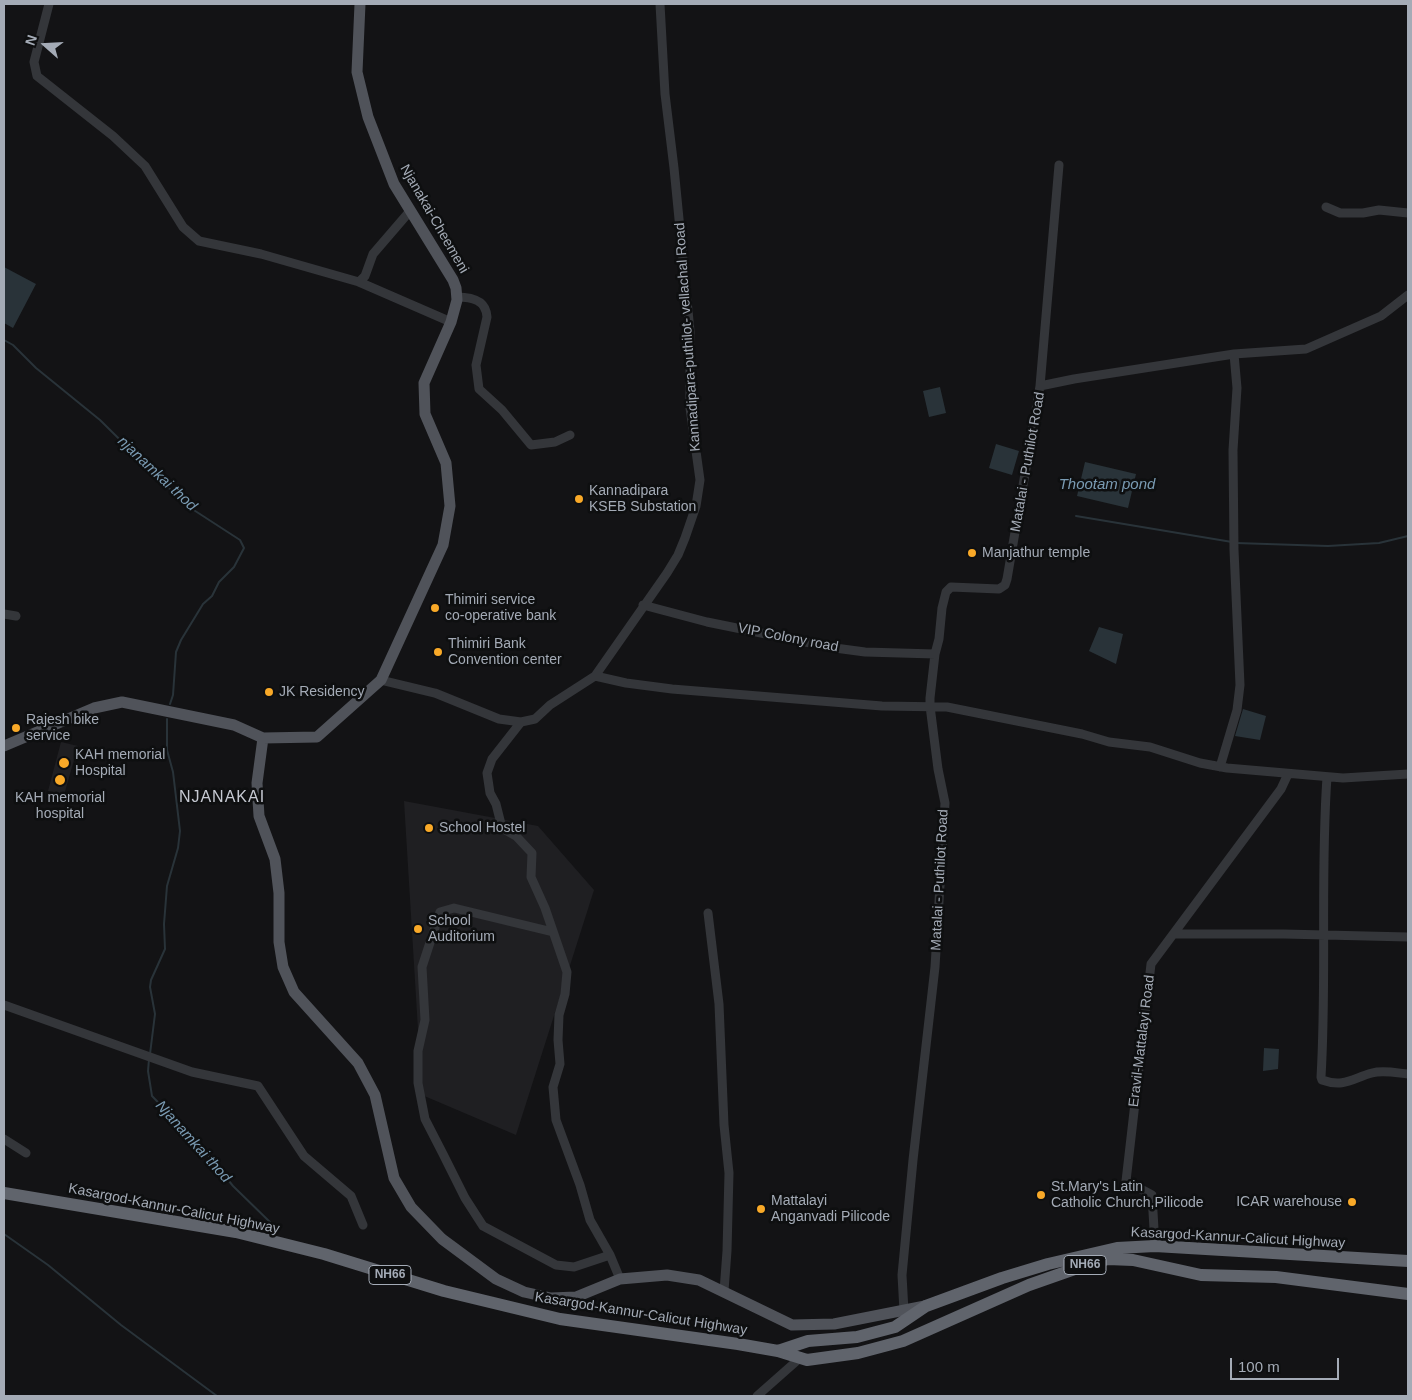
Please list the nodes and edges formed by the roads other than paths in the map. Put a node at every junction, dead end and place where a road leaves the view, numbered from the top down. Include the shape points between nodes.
1 (49, 4) edge
2 (360, 4) edge
3 (660, 4) edge
4 (1059, 165) dead end
5 (1326, 207) dead end
6 (410, 211) junction
7 (1408, 213) edge
8 (359, 282) junction
9 (1408, 295) edge
10 (457, 297) junction
11 (450, 322) junction
12 (1234, 354) junction
13 (1040, 386) junction
14 (570, 435) dead end
15 (643, 605) junction
16 (4, 614) edge
17 (16, 616) dead end
18 (935, 654) junction
19 (595, 676) junction
20 (381, 680) junction
21 (930, 706) junction
22 (521, 722) junction
23 (263, 738) junction
24 (4, 746) edge
25 (1220, 766) junction
26 (1288, 774) junction
27 (1408, 774) edge
28 (1327, 777) junction
29 (708, 914) dead end
30 (552, 932) junction
31 (1174, 934) junction
32 (1324, 935) junction
33 (1408, 937) edge
34 (4, 1005) edge
35 (1408, 1074) edge
36 (4, 1138) edge
37 (26, 1153) dead end
38 (4, 1193) edge
39 (363, 1225) dead end
40 (1155, 1246) junction
41 (610, 1255) junction
42 (1408, 1261) edge
43 (620, 1280) junction
44 (724, 1291) junction
45 (1408, 1294) edge
46 (926, 1306) junction
47 (904, 1311) junction
48 (778, 1351) junction
49 (800, 1358) junction
50 (757, 1396) edge

1 - 8 street via 34,62 37,76 113,136 145,166 183,228 199,241 262,254
2 - 6 main road, Njanakai-Cheemeni via 357,72 368,117 394,184
3 - 15 street, Kannadipara-puthilot- vellachal Road via 665,94 690,331 690,408 700,480 696,506 682,547
4 - 13 street
5 - 7 street via 1340,213 1379,210
6 - 8 street via 373,254 365,276
6 - 10 main road, Njanakai-Cheemeni via 453,280
8 - 11 street
9 - 12 street, Matalai - Puthilot Road via 1381,316 1306,349
10 - 11 main road, Njanakai-Cheemeni
10 - 14 street via 476,300 487,310 476,365 479,389 532,445 556,442
11 - 20 main road, Njanakai-Cheemeni via 424,383 425,414 446,463 450,506 443,545
12 - 13 street, Matalai - Puthilot Road
12 - 25 street via 1237,388 1233,450 1234,550 1240,685 1237,710
13 - 18 street, Matalai - Puthilot Road via 1005,585 999,589 951,586 942,608
15 - 18 street, VIP Colony road via 707,622 835,648
15 - 19 street, Kannadipara-puthilot- vellachal Road
16 - 17 street
18 - 21 street, Matalai - Puthilot Road
19 - 21 street via 672,689 882,706
19 - 22 street, Kannadipara-puthilot- vellachal Road via 550,705 535,719
20 - 22 street via 435,694 498,719
20 - 23 main road, Njanakai-Cheemeni via 317,737
21 - 25 street via 1150,748
21 - 47 street, Matalai - Puthilot Road via 945,803 935,967 902,1275
22 - 30 street via 492,760 487,774 502,828 516,836 532,853 531,876
23 - 24 main road via 234,724 122,702 94,708
23 - 43 main road, Kasargod-Kannur-Calicut Highway / NH66 via 257,782 259,816 275,859 283,967 294,992 358,1063 375,1095 394,1178 411,1207 442,1240 496,1279 524,1292 551,1298 576,1297
25 - 26 street
26 - 28 street
26 - 31 street, Eravil-Mattalayi Road via 1281,789
27 - 28 street
28 - 32 street
29 - 44 street via 719,1004 729,1173
30 - 41 street via 567,972 559,1015 560,1064 553,1087 556,1120 590,1220
30 - 41 street via 454,908 440,912 422,967 425,1020 418,1051 418,1083 425,1119 482,1226 556,1265 574,1267
31 - 32 street
31 - 40 street, Eravil-Mattalayi Road via 1151,964 1126,1181 1152,1195
32 - 33 street
32 - 35 street via 1322,1080 1348,1082 1371,1073
34 - 39 street via 192,1072 258,1086 304,1156 351,1196
36 - 37 street
38 - 48 highway, Kasargod-Kannur-Calicut Highway / NH66 via 236,1232 324,1254 444,1291 560,1319
40 - 42 highway, Kasargod-Kannur-Calicut Highway / NH66
40 - 46 highway, Kasargod-Kannur-Calicut Highway / NH66 via 1117,1248 1048,1264
41 - 43 street
43 - 44 main road, Kasargod-Kannur-Calicut Highway / NH66 via 667,1275 699,1280
44 - 47 main road, Kasargod-Kannur-Calicut Highway / NH66 via 792,1325 834,1324
45 - 49 highway, Kasargod-Kannur-Calicut Highway / NH66 via 1276,1277 1201,1275 1133,1260 1108,1259 1029,1285 903,1341 858,1353 806,1360
46 - 47 main road, Kasargod-Kannur-Calicut Highway / NH66
46 - 48 highway, Kasargod-Kannur-Calicut Highway / NH66 via 895,1327 857,1336 808,1341
48 - 49 highway, Kasargod-Kannur-Calicut Highway / NH66
49 - 50 street

